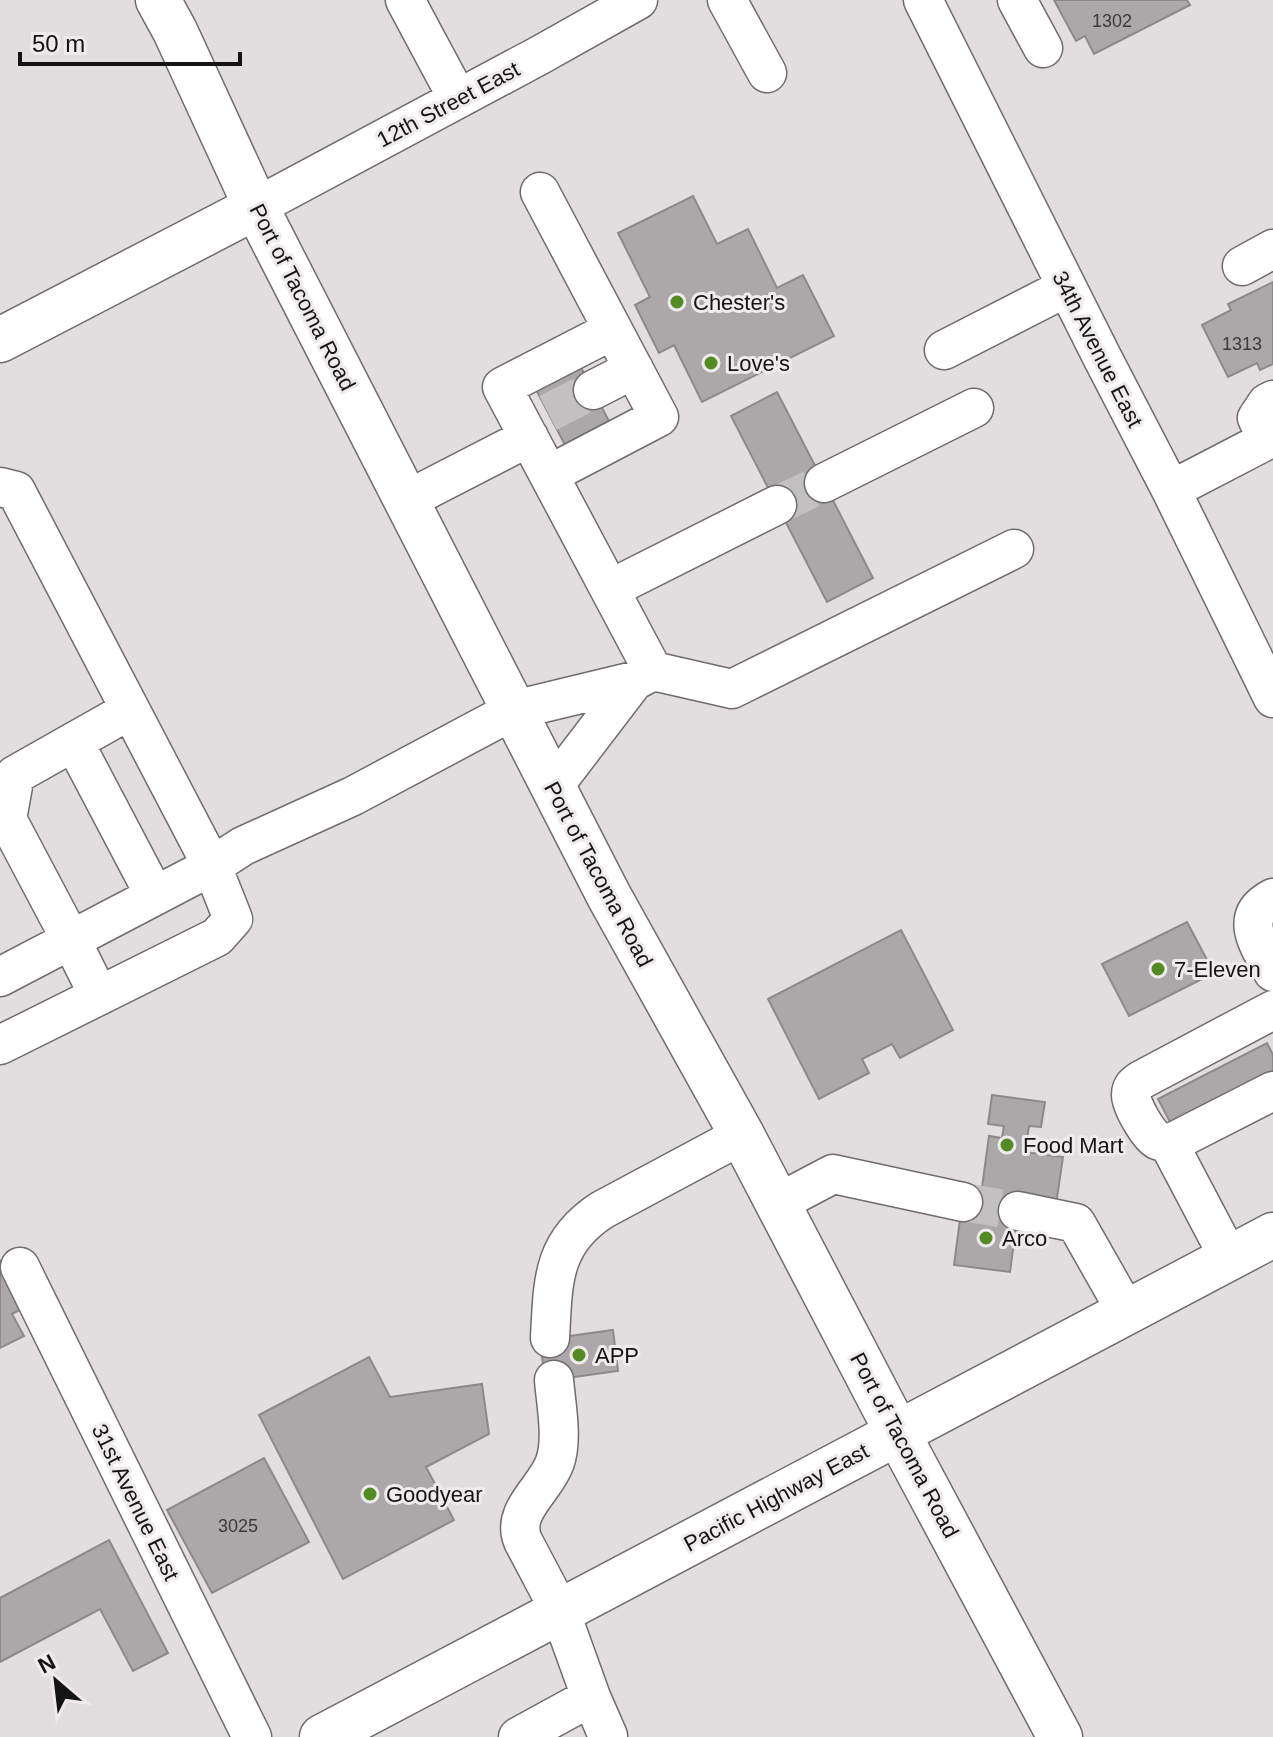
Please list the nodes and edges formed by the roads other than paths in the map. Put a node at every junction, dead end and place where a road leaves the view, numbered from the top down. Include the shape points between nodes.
1 (405, 0) edge
2 (638, 0) edge
3 (727, 0) edge
4 (923, 0) edge
5 (1017, 0) edge
6 (166, 15) edge
7 (1043, 48) dead end
8 (767, 73) dead end
9 (458, 99) junction
10 (540, 192) dead end
11 (256, 207) junction
12 (1067, 287) junction
13 (613, 330) junction
14 (0, 340) edge
15 (944, 350) dead end
16 (634, 369) junction
17 (593, 390) tunnel mouth
18 (1273, 400) edge
19 (974, 408) dead end
20 (533, 425) junction
21 (1270, 438) edge
22 (550, 474) junction
23 (824, 483) tunnel mouth
24 (0, 487) edge
25 (1171, 490) junction
26 (407, 500) junction
27 (777, 505) tunnel mouth
28 (1014, 549) dead end
29 (610, 589) junction
30 (643, 676) junction
31 (1273, 697) edge
32 (130, 710) junction
33 (514, 710) junction
34 (74, 742) junction
35 (553, 787) junction
36 (212, 866) junction
37 (155, 896) junction
38 (1273, 898) edge
39 (71, 940) junction
40 (1273, 972) edge
41 (0, 977) edge
42 (99, 996) junction
43 (1273, 1010) edge
44 (0, 1045) edge
45 (1273, 1091) edge
46 (742, 1135) junction
47 (1169, 1144) junction
48 (963, 1202) tunnel mouth
49 (778, 1203) junction
50 (1018, 1211) tunnel mouth
51 (1273, 1235) edge
52 (1229, 1258) junction
53 (20, 1267) dead end
54 (1127, 1313) junction
55 (550, 1338) dead end
56 (554, 1380) dead end
57 (897, 1432) junction
58 (560, 1611) junction
59 (591, 1697) junction
60 (608, 1736) edge
61 (252, 1737) edge
62 (322, 1737) edge
63 (518, 1737) edge
64 (1060, 1737) edge

1 - 9 street
2 - 9 street, 12th Street East
3 - 8 street
4 - 12 street, 34th Avenue East
5 - 7 street
6 - 11 main road, Port of Tacoma Road
9 - 11 street, 12th Street East
10 - 13 street
11 - 14 main road
11 - 26 main road, Port of Tacoma Road
12 - 15 street
12 - 25 street, 34th Avenue East
13 - 16 street
13 - 20 street via 502,387
16 - 17 street
16 - 22 street via 659,417
18 - 21 street via 1257,418
19 - 23 street
20 - 22 street
20 - 26 street
21 - 25 street
22 - 29 street
24 - 32 street via 16,491
25 - 31 street, 34th Avenue East
26 - 33 main road, Port of Tacoma Road
27 - 29 street
28 - 30 street via 732,689
29 - 30 street
30 - 33 street
30 - 35 street
32 - 34 street
32 - 36 street
33 - 35 main road, Port of Tacoma Road
33 - 36 street
34 - 37 street
34 - 39 street via 15,775 7,819
35 - 46 main road, Port of Tacoma Road
36 - 37 street
36 - 42 street via 233,919 217,937
37 - 39 street
38 - 40 street via 1261,904 1253,924
39 - 41 street
39 - 42 street
42 - 44 street
43 - 47 street via 1134,1085 1131,1099 1148,1132
45 - 47 street
46 - 49 main road, Port of Tacoma Road
46 - 55 street via 582,1224 555,1270
47 - 52 street
48 - 49 street via 833,1174
49 - 57 main road, Port of Tacoma Road
50 - 54 street via 1076,1223
51 - 52 main road, Pacific Highway East
52 - 54 main road, Pacific Highway East
53 - 61 street, 31st Avenue East
54 - 57 main road, Pacific Highway East
56 - 58 street via 555,1461 519,1529
57 - 58 main road, Pacific Highway East
57 - 64 main road, Port of Tacoma Road
58 - 59 street
58 - 62 main road, Pacific Highway East
59 - 60 street
59 - 63 street

